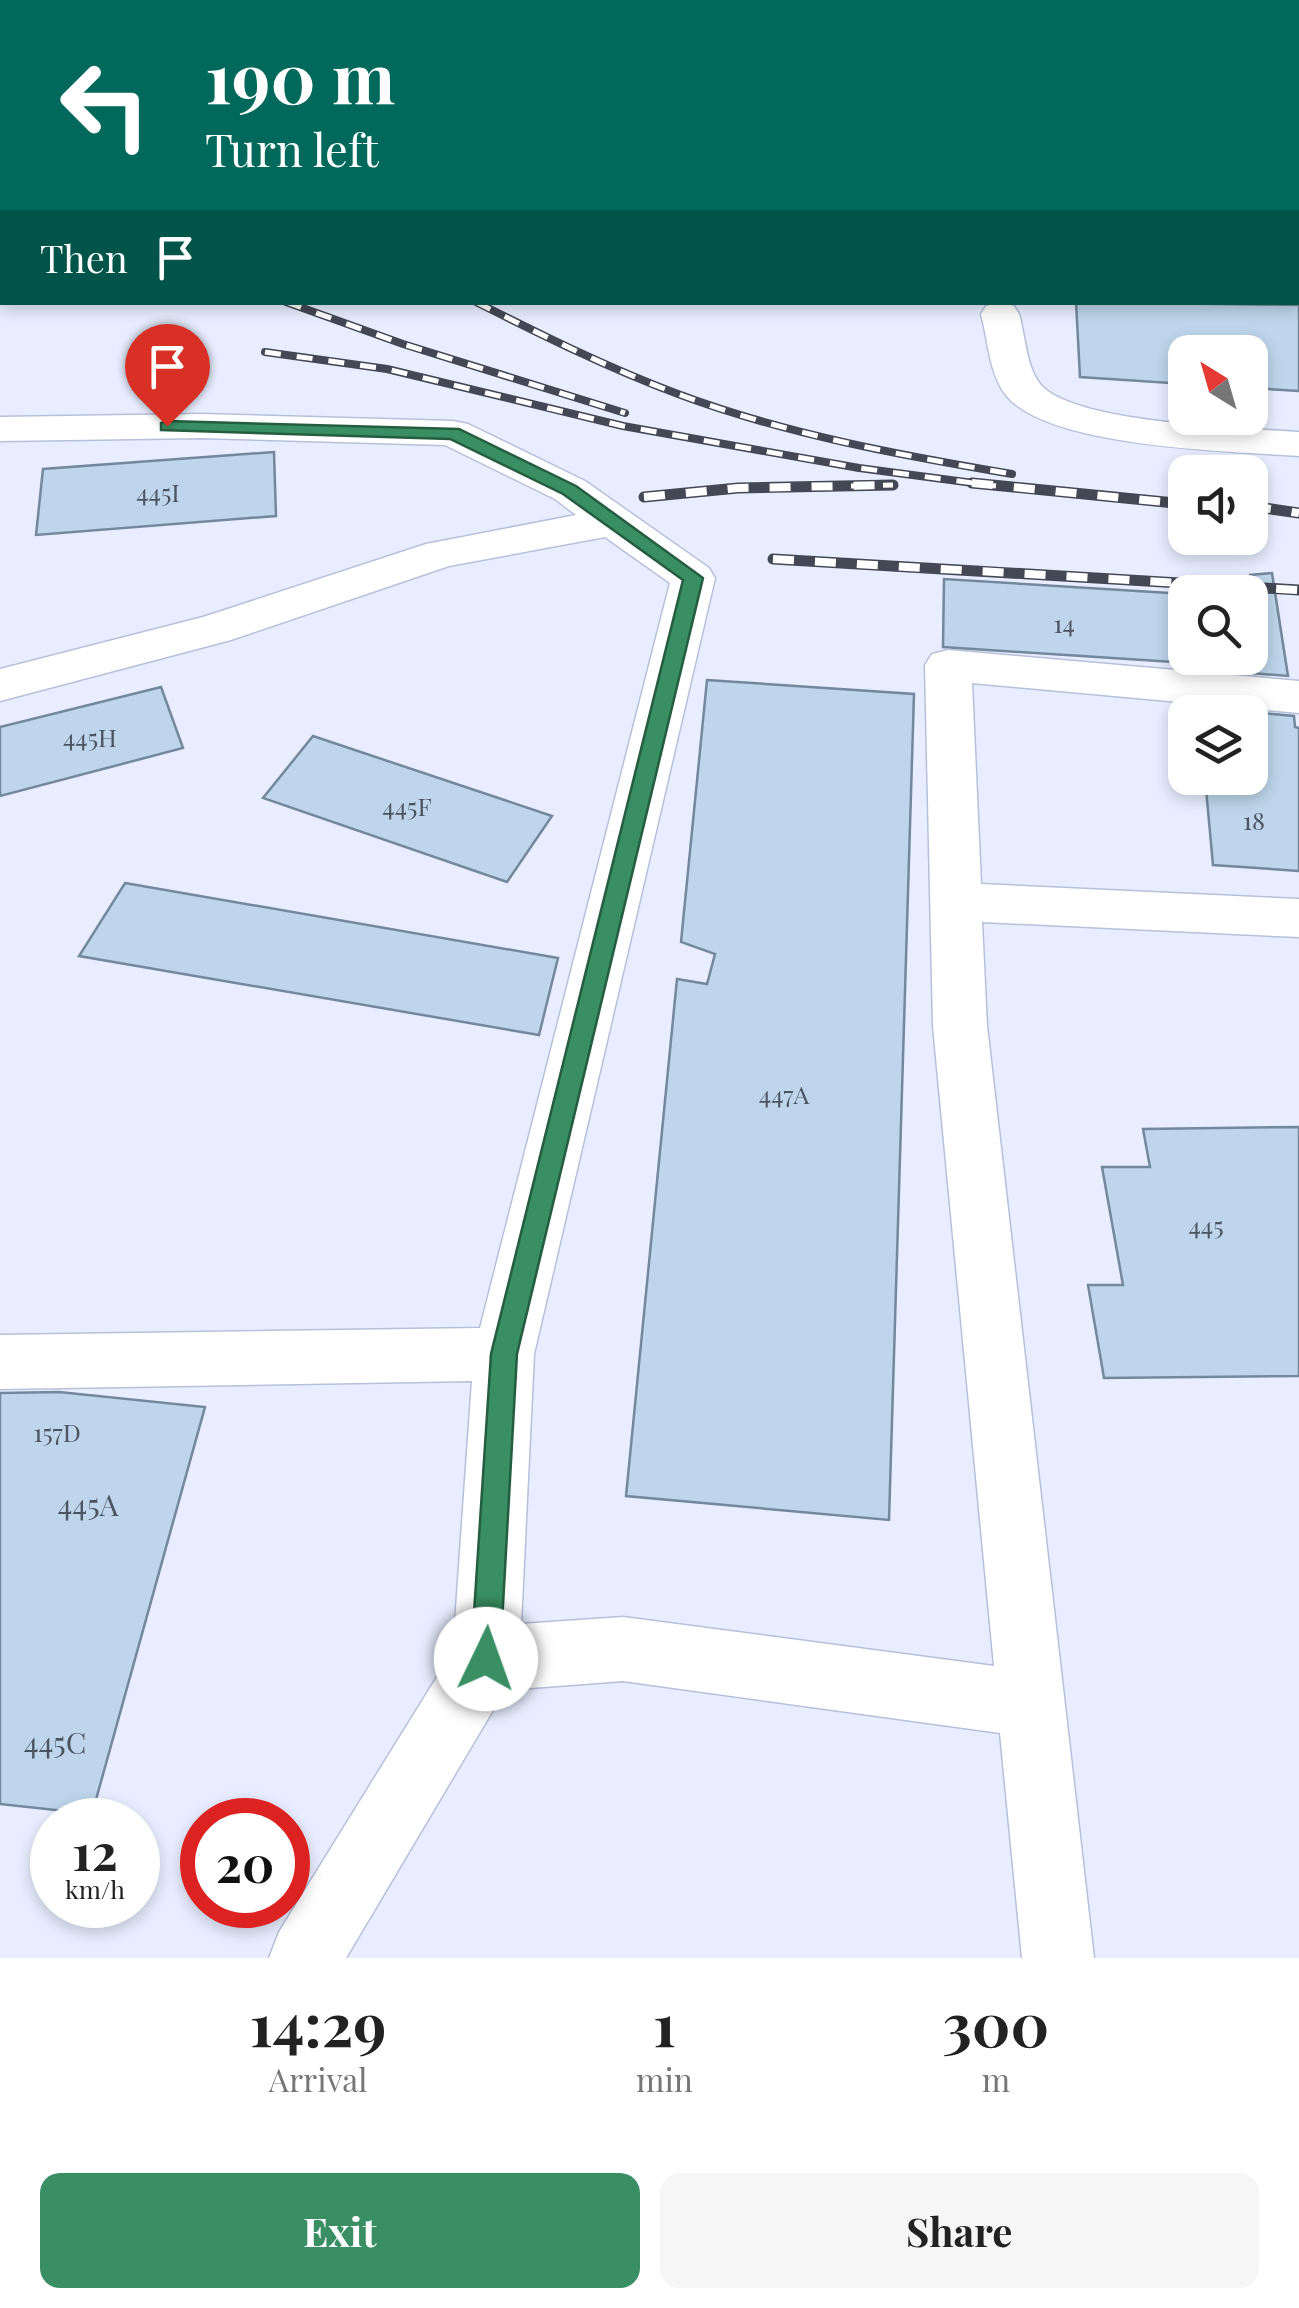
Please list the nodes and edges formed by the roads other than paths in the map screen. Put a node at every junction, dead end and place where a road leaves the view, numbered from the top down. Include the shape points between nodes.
1 (1000, 314) dead end
2 (0, 430) edge
3 (1299, 444) edge
4 (613, 522) junction
5 (0, 684) edge
6 (1299, 697) edge
7 (956, 902) junction
8 (1299, 918) edge
9 (504, 1354) junction
10 (0, 1362) edge
11 (486, 1659) junction
12 (1030, 1704) junction
13 (306, 1958) edge
14 (1058, 1958) edge

1 - 3 lane via 1022,391 1053,412 1100,426
2 - 4 lane via 200,426 453,433 570,490
4 - 5 lane via 441,554 215,629
4 - 9 lane via 693,578
6 - 7 lane via 948,666
7 - 8 lane
7 - 12 lane via 960,1026
9 - 10 lane
9 - 11 lane
11 - 12 lane via 624,1650
11 - 13 lane
12 - 14 lane

